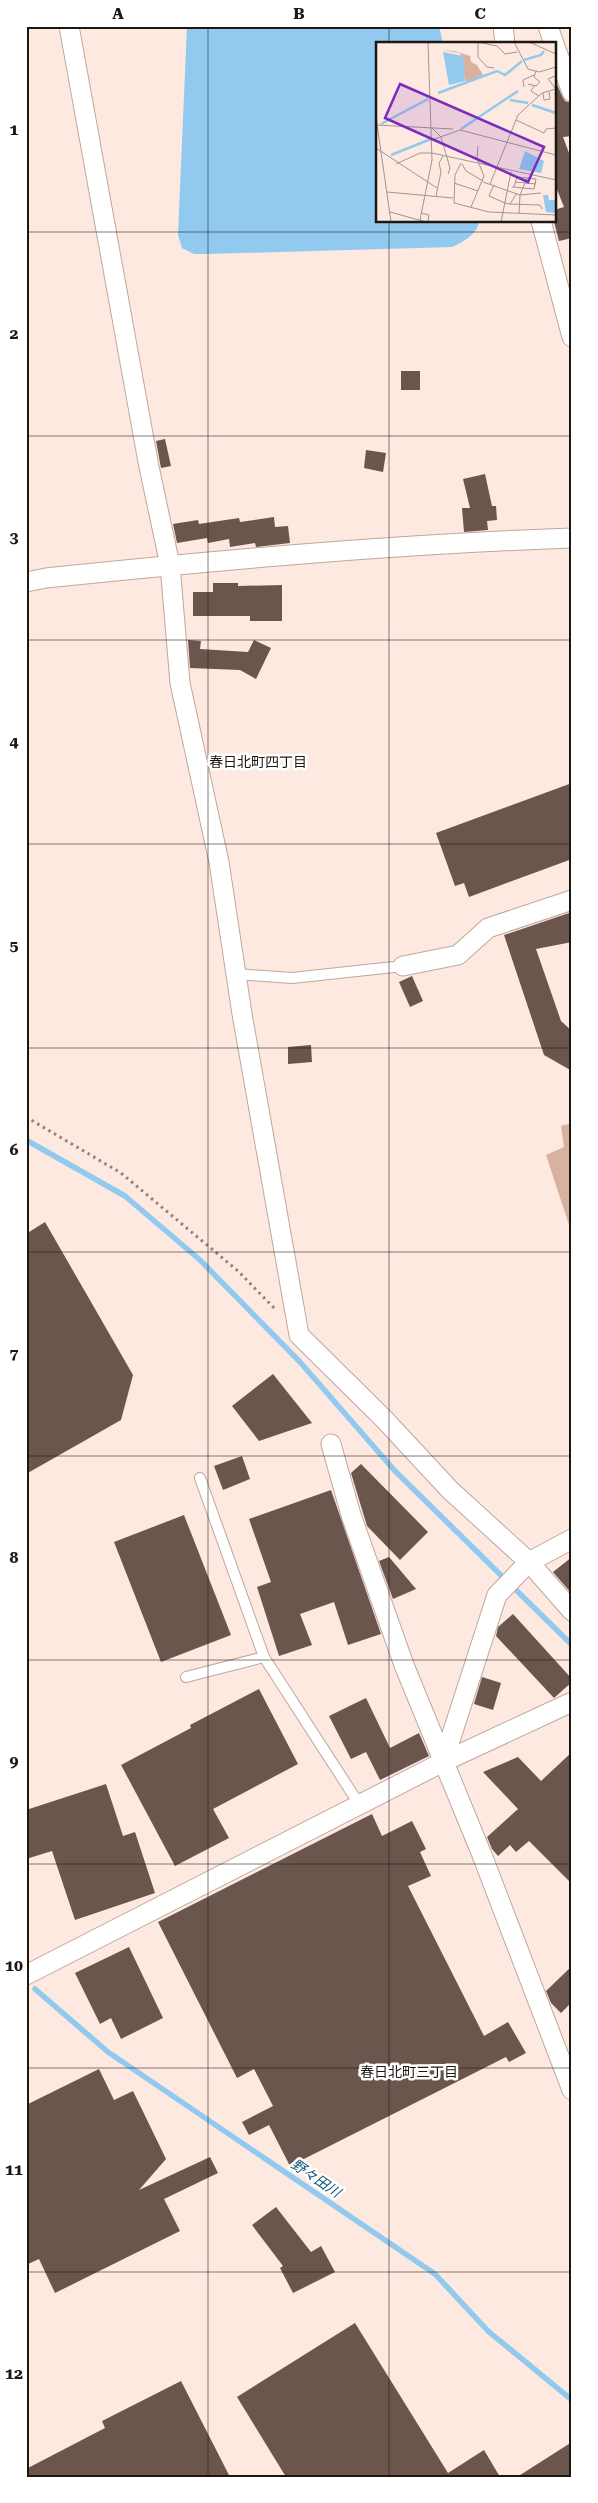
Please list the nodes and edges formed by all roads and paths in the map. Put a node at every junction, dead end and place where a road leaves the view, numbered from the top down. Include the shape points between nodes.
1 (69, 26) edge
2 (503, 26) edge
3 (548, 26) edge
4 (505, 42) edge
5 (559, 47) edge
6 (572, 92) edge
7 (541, 222) edge
8 (571, 326) edge
9 (572, 538) edge
10 (170, 565) junction
11 (26, 582) edge
12 (572, 900) edge
13 (403, 966) joint
14 (236, 974) junction
15 (26, 1117) edge
16 (279, 1314) dead end
17 (331, 1444) dead end
18 (200, 1478) dead end
19 (572, 1539) edge
20 (526, 1565) junction
21 (572, 1611) edge
22 (264, 1656) junction
23 (186, 1677) dead end
24 (572, 1702) edge
25 (443, 1762) junction
26 (359, 1804) junction
27 (26, 1975) edge
28 (572, 2090) edge

1 - 10 street via 149,467
2 - 4 street
3 - 5 street
5 - 6 street
7 - 8 street
9 - 10 street via 463,542
10 - 11 street
10 - 14 street via 180,683 219,862
12 - 13 street via 488,928 458,955
13 - 14 lane via 292,978
14 - 20 street via 299,1335
15 - 16 path via 120,1174 238,1271
17 - 25 street via 351,1515 404,1665
18 - 22 lane
19 - 20 street
20 - 21 street
20 - 25 street via 497,1595
22 - 23 lane
22 - 26 lane
24 - 25 street
25 - 26 street
25 - 28 street
26 - 27 street

